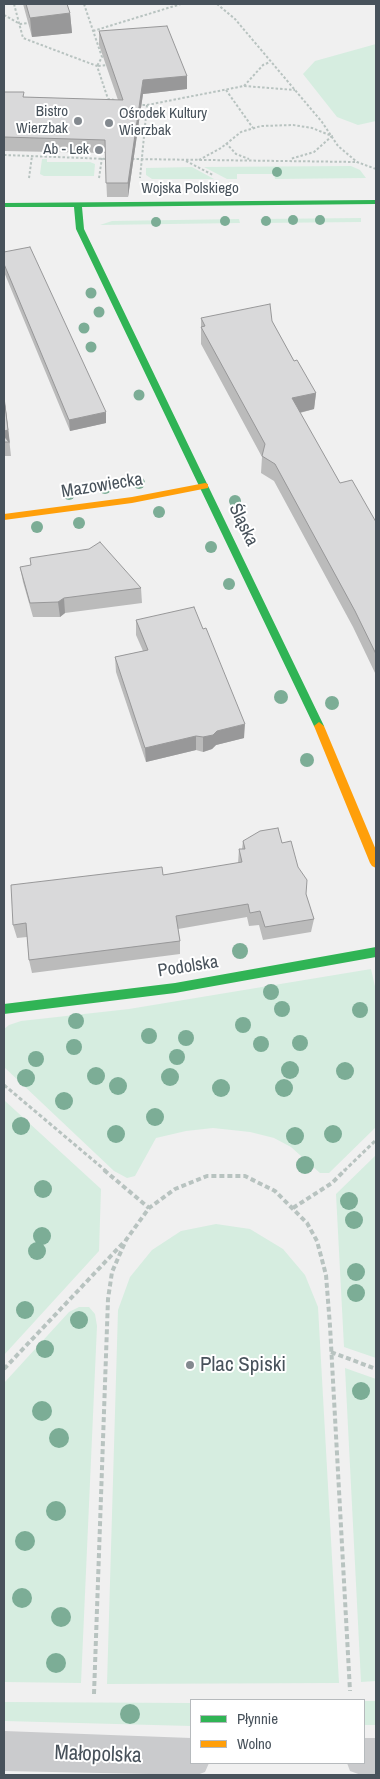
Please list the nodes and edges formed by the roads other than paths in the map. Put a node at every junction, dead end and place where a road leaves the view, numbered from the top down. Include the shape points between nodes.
1 (376, 202) edge
2 (4, 205) edge
3 (78, 205) junction
4 (205, 486) junction
5 (4, 517) edge
6 (376, 863) edge
7 (376, 952) edge
8 (4, 1009) edge
9 (4, 1751) edge
10 (190, 1758) edge

1 - 3 street, Wojska Polskiego
2 - 3 street, Wojska Polskiego
3 - 4 street, Śląska via 80,229
4 - 5 street, Mazowiecka via 132,500
4 - 6 street, Śląska via 328,746
7 - 8 street, Podolska via 175,988
9 - 10 street, Małopolska

